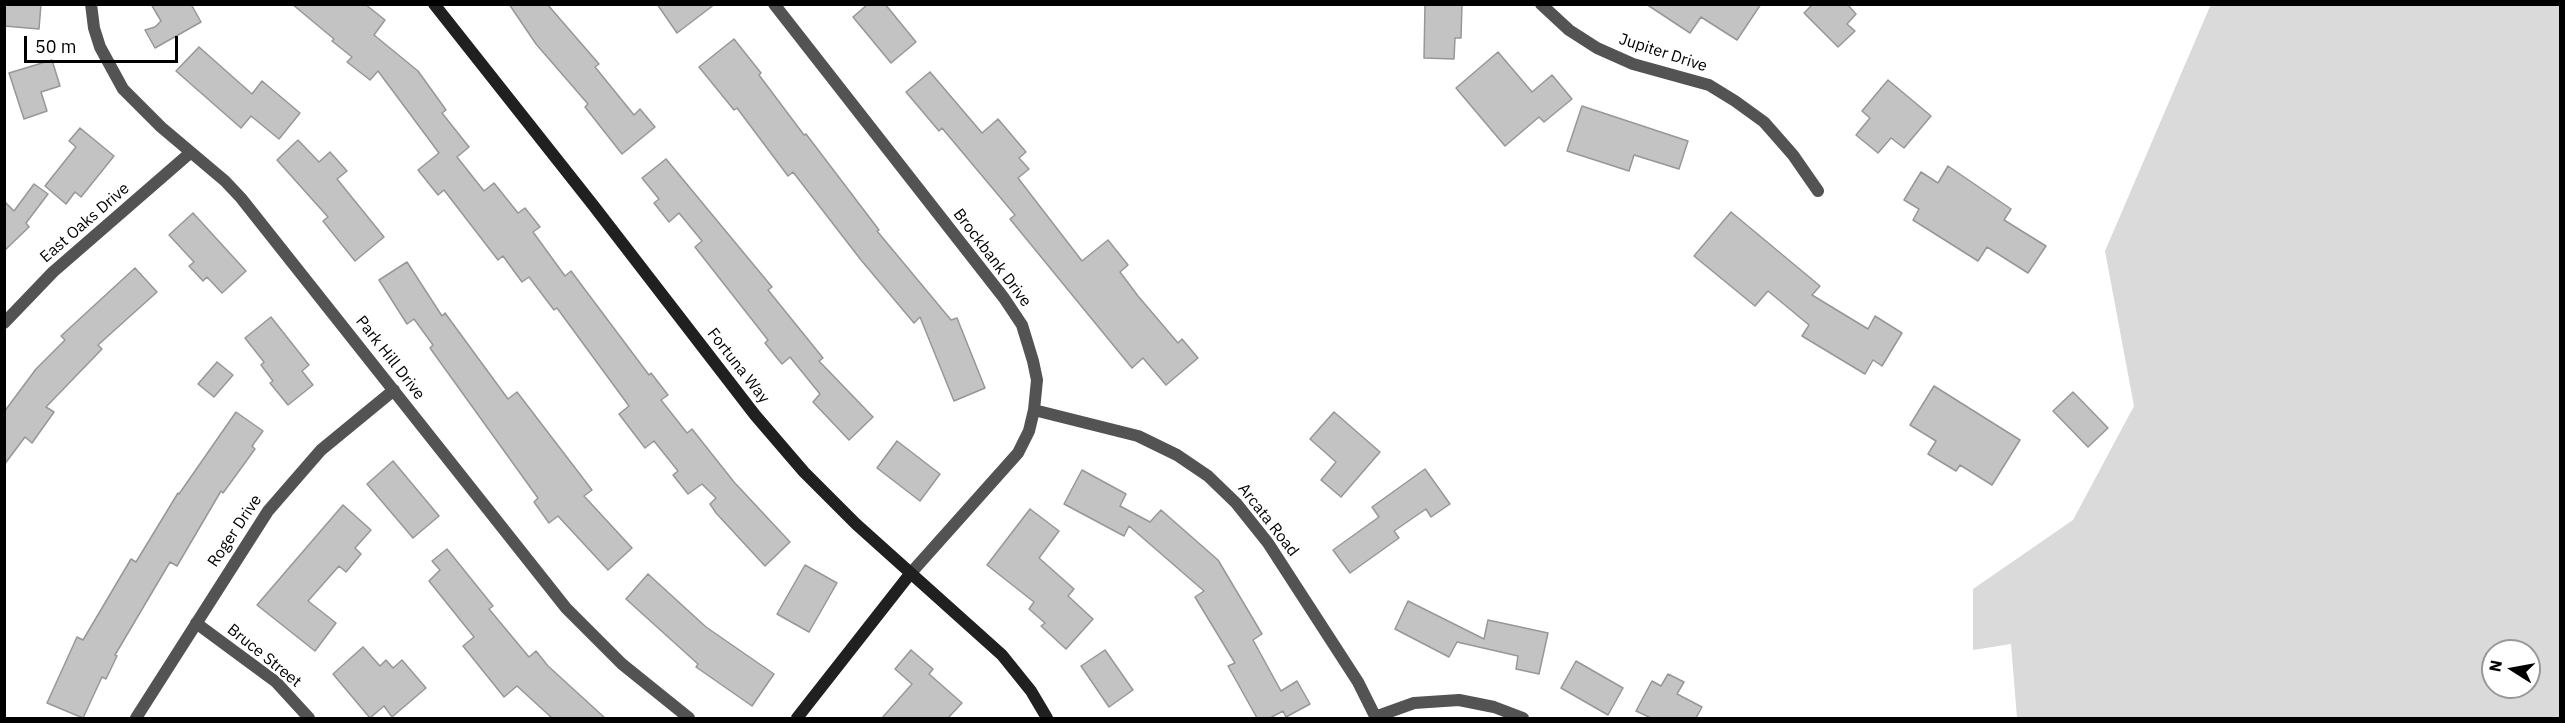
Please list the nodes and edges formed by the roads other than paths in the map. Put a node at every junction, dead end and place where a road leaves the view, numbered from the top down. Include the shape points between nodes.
1 (91, 4) edge
2 (434, 4) edge
3 (774, 4) edge
4 (1541, 4) edge
5 (190, 153) junction
6 (1818, 191) dead end
7 (4, 323) edge
8 (394, 390) junction
9 (1034, 410) junction
10 (910, 574) junction
11 (196, 623) junction
12 (136, 718) edge
13 (309, 718) edge
14 (689, 718) edge
15 (797, 718) edge
16 (1047, 718) edge
17 (1376, 718) edge
18 (1523, 718) edge

1 - 5 street, Park Hill Drive via 100,47 115,76 134,101
2 - 10 street, Fortuna Way via 755,415 830,499
3 - 9 street, Brockbank Drive via 1014,311 1033,361
4 - 6 street, Jupiter Drive via 1569,30 1597,48 1632,64 1709,85 1735,101 1764,123
5 - 7 street, East Oaks Drive via 53,272
5 - 8 street, Park Hill Drive via 241,198
8 - 11 street, Roger Drive via 338,435 296,476 253,532
8 - 14 street, Park Hill Drive via 566,608 622,664
9 - 10 street, Brockbank Drive via 1018,453
9 - 17 street, Arcata Road via 1138,436 1177,454 1208,476 1236,502 1268,543 1359,682
10 - 15 street, Brockbank Drive
10 - 16 street, Fortuna Way via 1002,655
11 - 12 street, Roger Drive
11 - 13 street, Bruce Street via 276,682
17 - 18 street via 1414,703 1459,700

